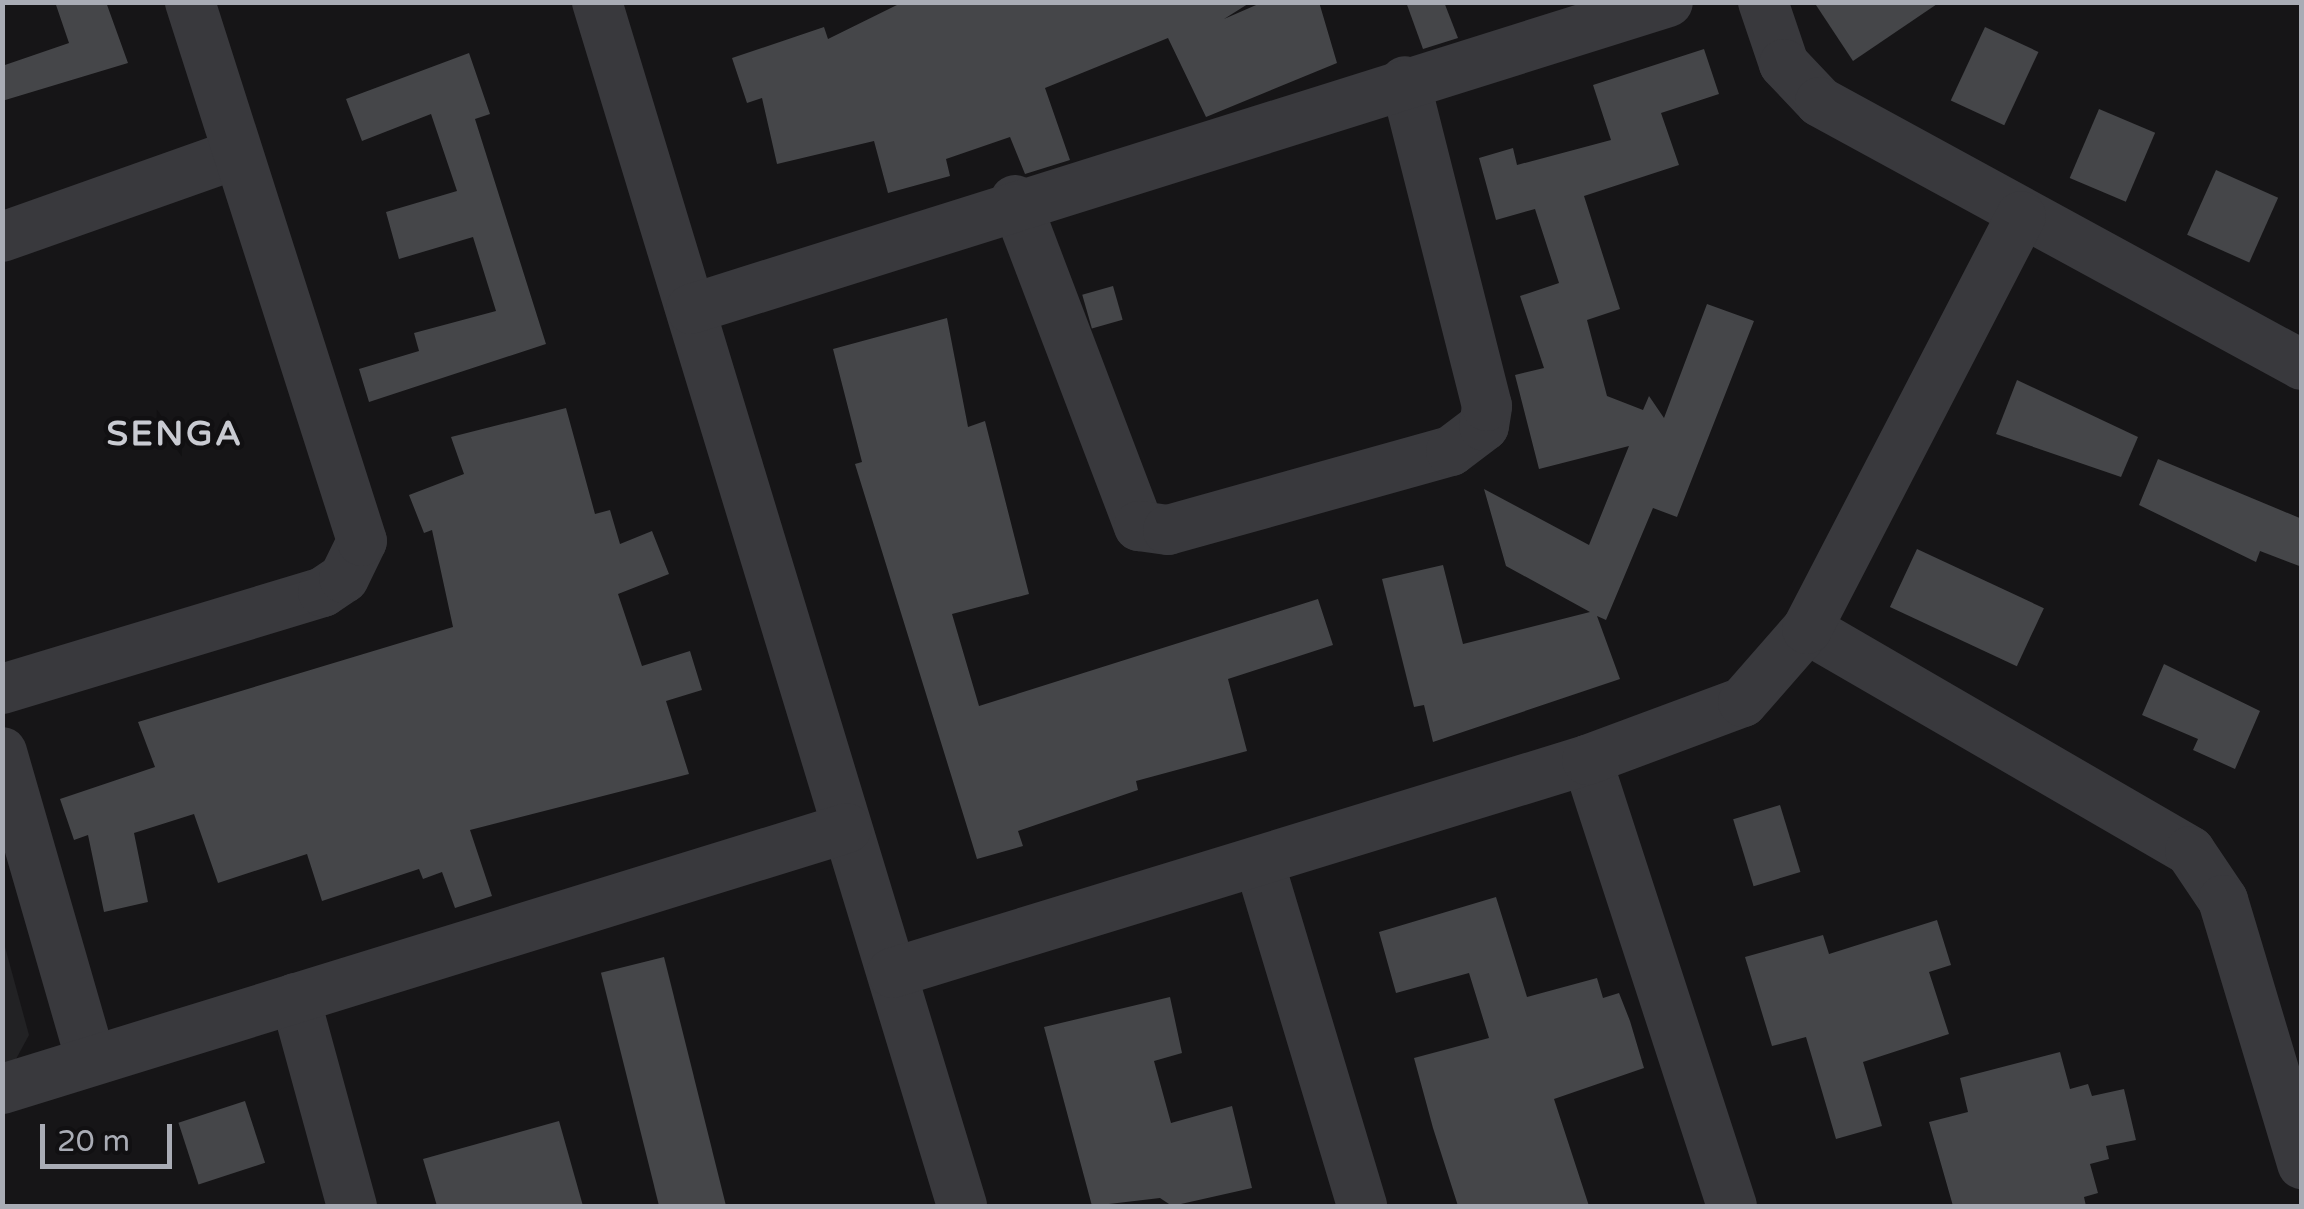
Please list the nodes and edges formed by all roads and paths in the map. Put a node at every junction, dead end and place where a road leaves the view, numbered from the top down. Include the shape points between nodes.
1 (190, 2) edge
2 (597, 2) edge
3 (1668, 2) edge
4 (1763, 2) edge
5 (1404, 80) junction
6 (237, 154) junction
7 (1015, 200) junction
8 (2021, 216) junction
9 (2, 237) edge
10 (691, 309) junction
11 (2302, 365) edge
12 (1807, 629) junction
13 (2, 689) edge
14 (2, 752) edge
15 (1587, 760) junction
16 (848, 828) junction
17 (1259, 862) junction
18 (892, 974) junction
19 (295, 998) junction
20 (92, 1060) junction
21 (2, 1089) edge
22 (2302, 1164) edge
23 (352, 1206) edge
24 (962, 1206) edge
25 (1362, 1206) edge
26 (1732, 1206) edge

1 - 6 street
2 - 10 street
3 - 5 street
4 - 8 street via 1784,64 1808,94
5 - 7 street
5 - 7 street via 1486,406 1484,426 1451,451 1168,530 1139,526
6 - 9 street
6 - 13 street via 363,520 355,562 324,592
7 - 10 street
8 - 11 street
8 - 12 street
10 - 16 street
12 - 15 street via 1742,702
12 - 22 street via 2190,851 2224,900
14 - 20 street
15 - 17 street
15 - 26 street
16 - 18 street
16 - 19 street
17 - 18 street
17 - 25 street
18 - 24 street
19 - 20 street
19 - 23 street
20 - 21 street

